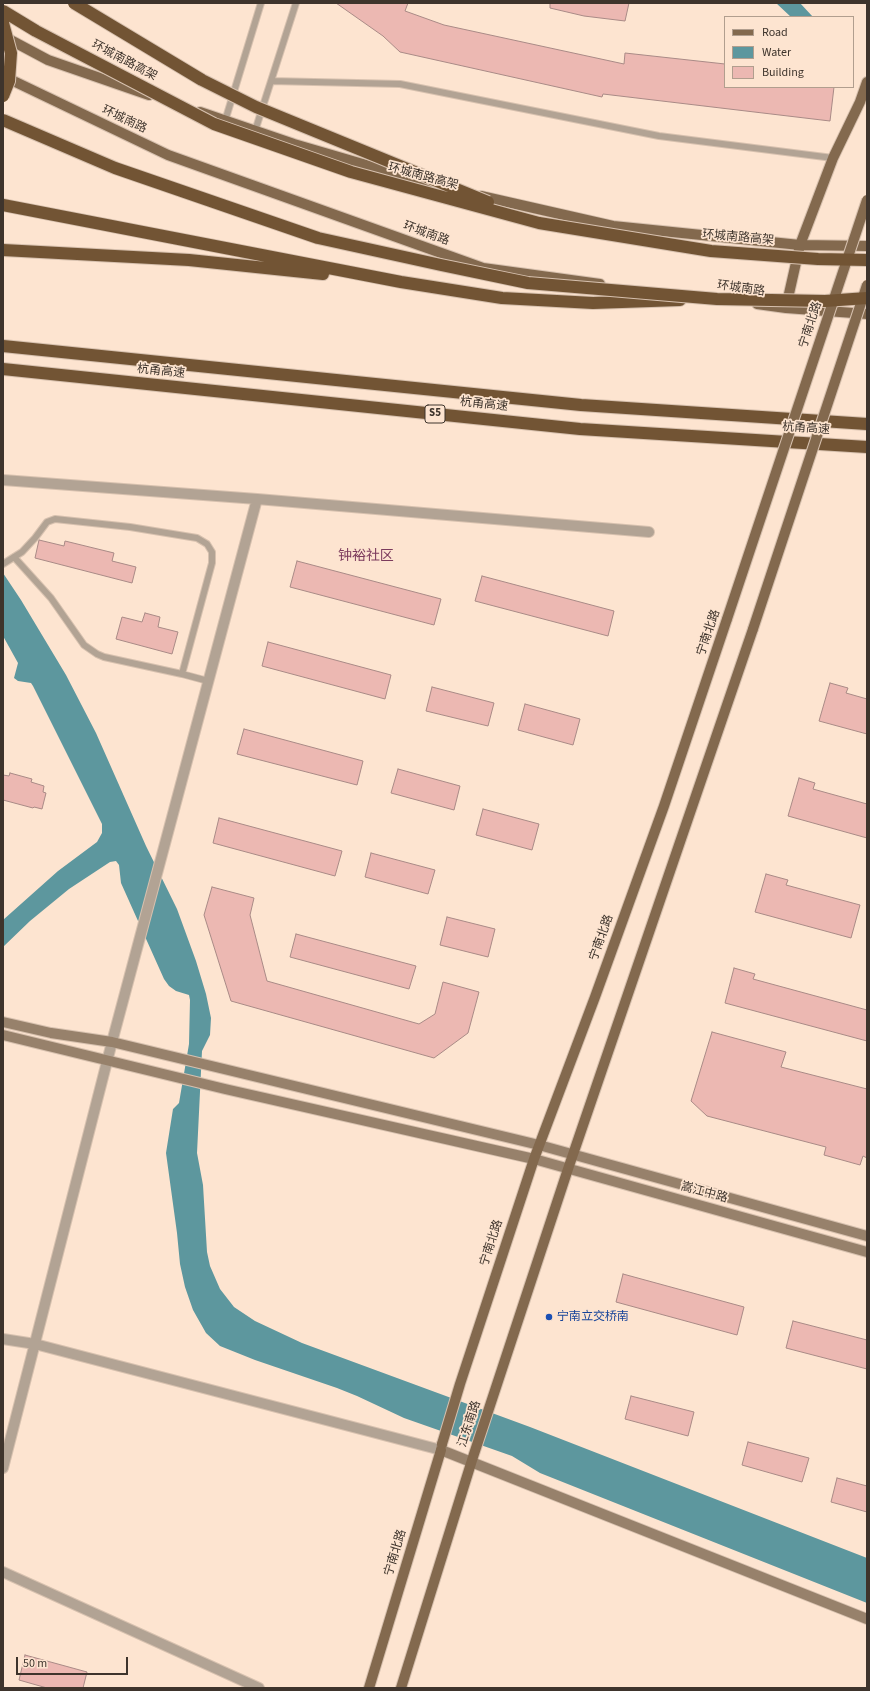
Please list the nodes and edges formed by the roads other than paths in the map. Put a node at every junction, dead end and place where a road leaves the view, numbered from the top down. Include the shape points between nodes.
1 (74, 3) edge
2 (262, 3) edge
3 (296, 3) edge
4 (3, 11) edge
5 (3, 23) edge
6 (3, 36) edge
7 (3, 76) edge
8 (271, 80) junction
9 (867, 82) edge
10 (3, 96) edge
11 (3, 120) edge
12 (225, 121) junction
13 (255, 131) junction
14 (833, 158) junction
15 (867, 200) edge
16 (3, 205) edge
17 (539, 223) junction
18 (800, 245) junction
19 (867, 246) edge
20 (3, 250) edge
21 (867, 260) edge
22 (401, 282) junction
23 (867, 285) edge
24 (867, 298) edge
25 (717, 299) junction
26 (786, 308) junction
27 (867, 314) edge
28 (3, 346) edge
29 (3, 369) edge
30 (867, 424) edge
31 (867, 447) edge
32 (3, 480) edge
33 (257, 498) junction
34 (649, 532) dead end
35 (14, 557) junction
36 (3, 564) edge
37 (182, 674) junction
38 (208, 681) junction
39 (3, 1022) edge
40 (3, 1035) edge
41 (112, 1042) junction
42 (108, 1060) junction
43 (539, 1145) junction
44 (573, 1154) junction
45 (534, 1159) junction
46 (568, 1169) junction
47 (867, 1236) edge
48 (867, 1252) edge
49 (3, 1339) edge
50 (35, 1344) junction
51 (441, 1447) junction
52 (472, 1460) junction
53 (3, 1468) edge
54 (3, 1572) edge
55 (867, 1619) edge
56 (259, 1688) edge
57 (369, 1688) edge
58 (401, 1688) edge

1 - 17 highway, bridge via 202,80 256,107
2 - 12 lane
3 - 8 lane
4 - 17 highway, 环城南路高架, bridge via 36,31 214,124 351,172
5 - 10 highway, bridge via 11,53 8,81
6 - 12 main road via 48,60
7 - 26 main road, 环城南路 via 168,155 483,268
8 - 13 lane
8 - 14 lane via 400,84 659,136
9 - 14 main road
11 - 25 highway, bridge via 115,168 318,238 528,283
12 - 13 main road
13 - 18 main road via 444,188 613,226
14 - 18 main road
15 - 43 main road, 宁南北路, bridge via 664,806
16 - 22 highway
17 - 21 highway, 环城南路高架, bridge via 711,251
18 - 19 main road
18 - 26 main road
20 - 22 highway via 189,260
22 - 25 highway, bridge via 502,298 593,303
23 - 44 main road, bridge via 753,629
24 - 25 highway, bridge via 825,301
26 - 27 main road, 环城南路
28 - 30 highway, 杭甬高速 / S5 via 581,405
29 - 31 highway, 杭甬高速 / S5 via 580,429
32 - 33 street
33 - 34 street
33 - 38 street
35 - 36 lane
35 - 37 lane via 51,598 84,645 97,654
35 - 37 lane via 22,552 47,522 55,519 130,527 197,538 207,544 212,552 212,563
37 - 38 lane
38 - 41 street
39 - 41 street, 嵩江中路 via 51,1033
40 - 42 street, 嵩江中路
41 - 42 street
41 - 43 street, 嵩江中路
42 - 45 street, 嵩江中路
42 - 50 street
43 - 44 street, 嵩江中路
43 - 45 main road, 宁南北路
44 - 46 main road
44 - 47 street, 嵩江中路
45 - 46 street, 嵩江中路
45 - 51 main road, 宁南北路
46 - 48 street, 嵩江中路
46 - 52 main road, 江东南路
49 - 50 street
50 - 51 street
50 - 53 street
51 - 52 street
51 - 57 main road, 宁南北路
52 - 55 street
52 - 58 main road
54 - 56 street

